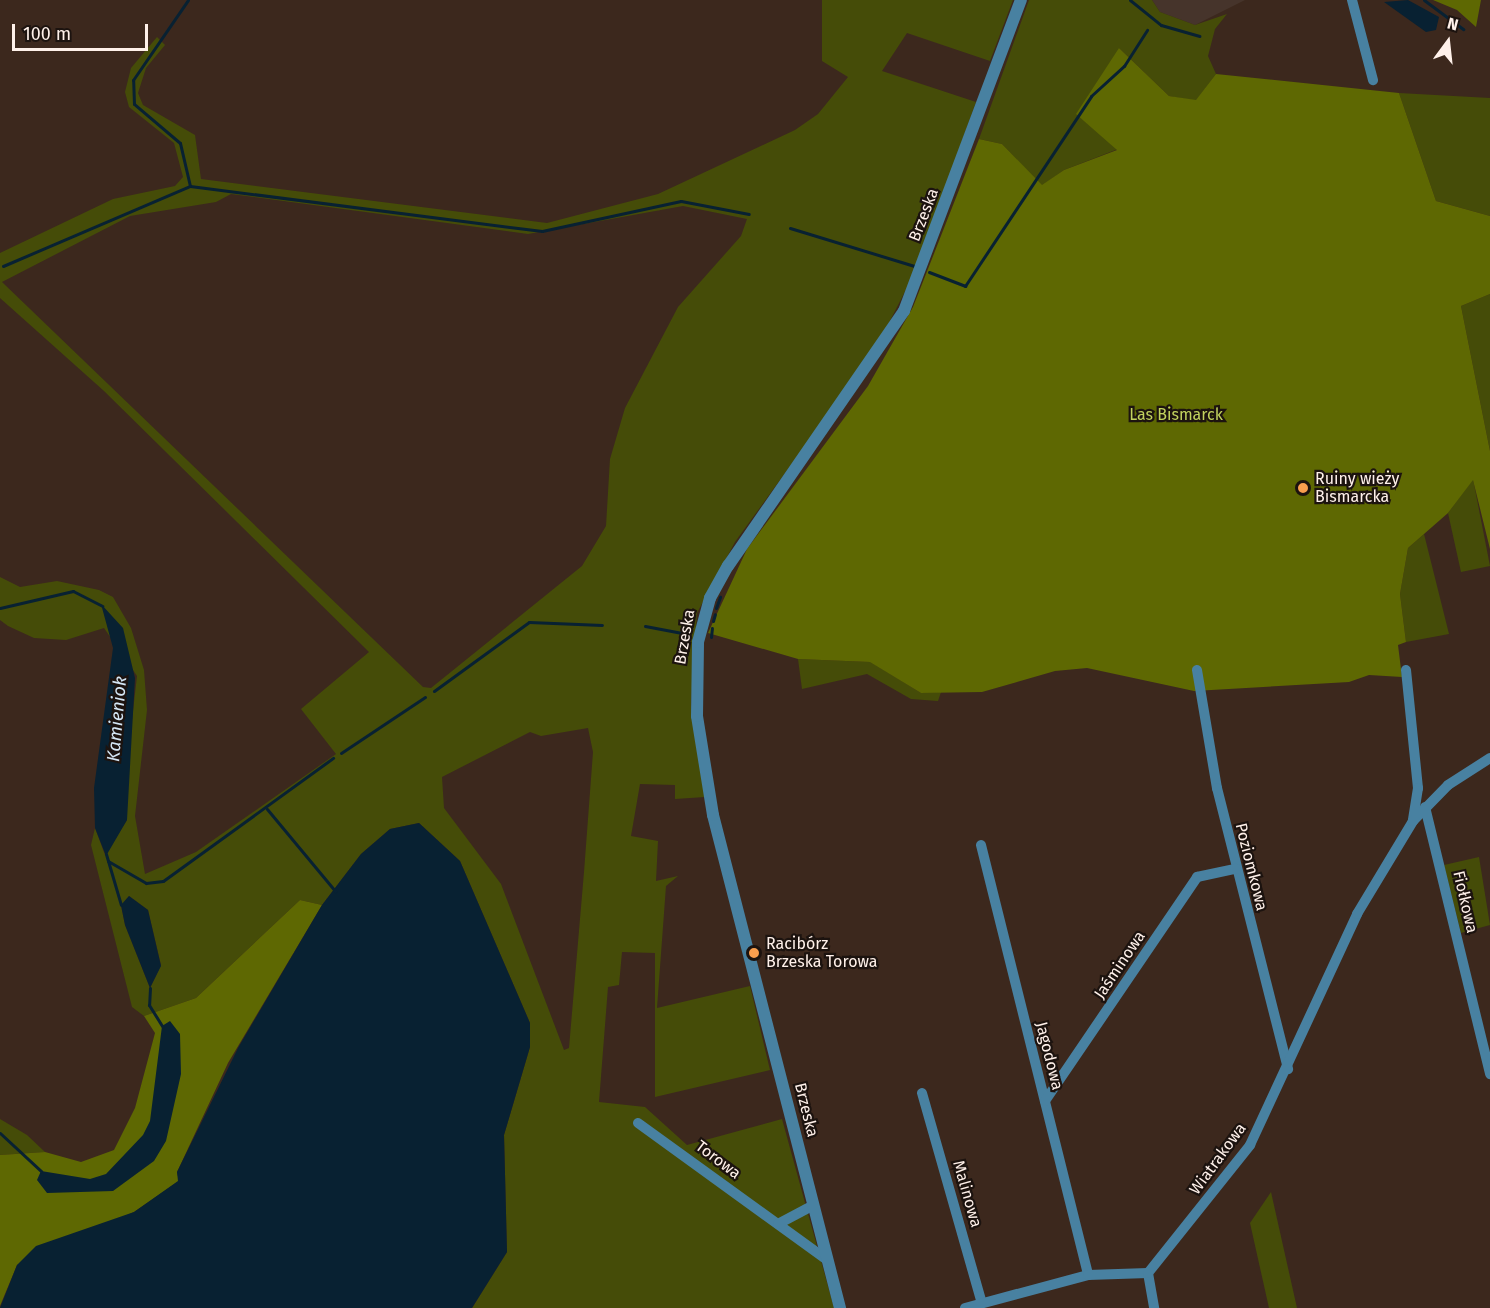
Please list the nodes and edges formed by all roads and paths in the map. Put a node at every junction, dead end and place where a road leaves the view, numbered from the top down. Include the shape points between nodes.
1 (1021, 0) edge
2 (1352, 0) edge
3 (1373, 80) dead end
4 (1197, 670) dead end
5 (1406, 670) dead end
6 (1490, 758) edge
7 (1418, 788) junction
8 (1434, 796) junction
9 (1425, 807) junction
10 (1413, 821) junction
11 (981, 845) dead end
12 (1236, 869) junction
13 (1489, 1061) edge
14 (1288, 1069) junction
15 (1490, 1074) edge
16 (922, 1093) dead end
17 (1045, 1101) junction
18 (638, 1123) dead end
19 (813, 1205) junction
20 (778, 1224) junction
21 (827, 1260) junction
22 (1148, 1273) junction
23 (1088, 1275) junction
24 (990, 1304) edge
25 (840, 1308) edge
26 (965, 1308) edge
27 (1154, 1308) edge

1 - 19 street, Brzeska via 904,311 728,566 710,598 698,642 697,716 713,815
2 - 3 street
4 - 12 street, Poziomkowa
5 - 7 street, Wiatrakowa
6 - 8 street, Wiatrakowa
7 - 8 street
7 - 10 street, Wiatrakowa
8 - 9 street, Wiatrakowa
9 - 10 street, Wiatrakowa
9 - 13 street, Fiołkowa
10 - 14 street, Wiatrakowa via 1357,914
11 - 17 street, Jagodowa
12 - 14 street, Poziomkowa
12 - 17 street, Jaśminowa via 1197,877
13 - 15 street, Fiołkowa
14 - 22 street, Wiatrakowa via 1250,1145
16 - 24 street, Malinowa
17 - 23 street, Jagodowa
18 - 20 street, Torowa
19 - 20 street
19 - 21 street, Brzeska
20 - 21 street, Torowa
21 - 25 street, Brzeska
22 - 23 street
22 - 27 street
23 - 24 street
24 - 26 street

